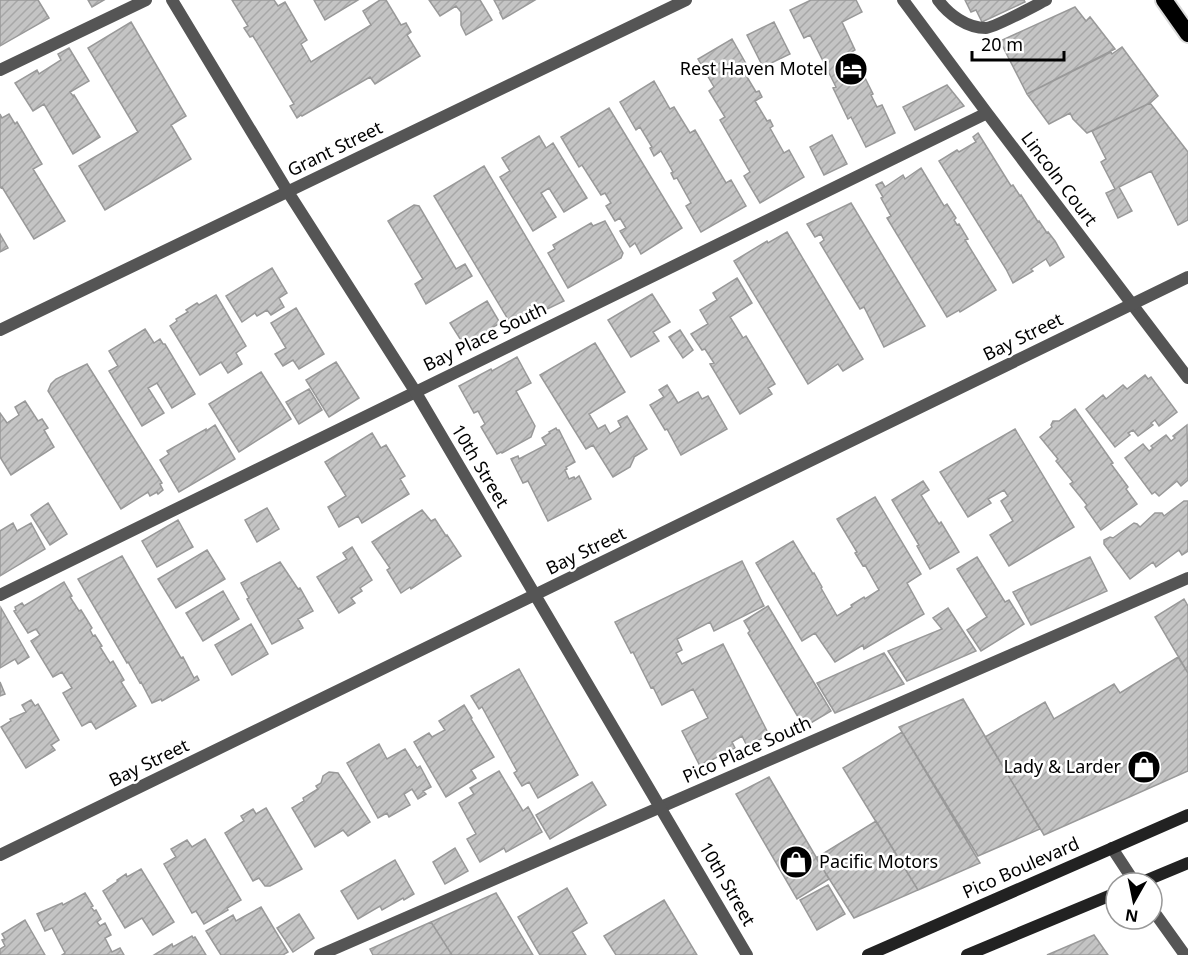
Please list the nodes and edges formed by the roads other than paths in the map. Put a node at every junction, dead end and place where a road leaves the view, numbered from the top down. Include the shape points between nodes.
1 (146, 0) edge
2 (172, 0) edge
3 (686, 0) edge
4 (903, 0) edge
5 (938, 0) edge
6 (1046, 0) edge
7 (1164, 0) edge
8 (1188, 34) edge
9 (0, 70) edge
10 (987, 113) junction
11 (288, 192) junction
12 (1188, 277) edge
13 (1132, 304) junction
14 (0, 330) edge
15 (1188, 378) edge
16 (415, 392) junction
17 (1188, 578) edge
18 (0, 595) edge
19 (536, 596) junction
20 (661, 807) junction
21 (1188, 815) edge
22 (1112, 848) junction
23 (0, 855) edge
24 (1188, 863) edge
25 (1127, 871) edge
26 (1164, 873) edge
27 (1104, 898) edge
28 (1164, 926) edge
29 (320, 955) edge
30 (747, 955) edge
31 (868, 955) edge
32 (967, 955) edge
33 (1185, 955) edge

1 - 9 street
2 - 11 street, 10th Street
3 - 11 street, Grant Street
4 - 10 street, Lincoln Court
5 - 6 street via 967,24 988,28
7 - 8 highway
10 - 13 street, Lincoln Court
10 - 16 street, Bay Place South
11 - 14 street, Grant Street
11 - 16 street, 10th Street
12 - 13 street, Bay Street
13 - 15 street, Lincoln Court
13 - 19 street, Bay Street
16 - 18 street, Bay Place South
16 - 19 street, 10th Street
17 - 20 street, Pico Place South
19 - 20 street, 10th Street
19 - 23 street, Bay Street
20 - 29 street, Pico Place South
20 - 30 street, 10th Street
21 - 22 main road, Pico Boulevard
22 - 25 street
22 - 31 main road, Pico Boulevard
24 - 26 main road
27 - 32 main road
28 - 33 street

